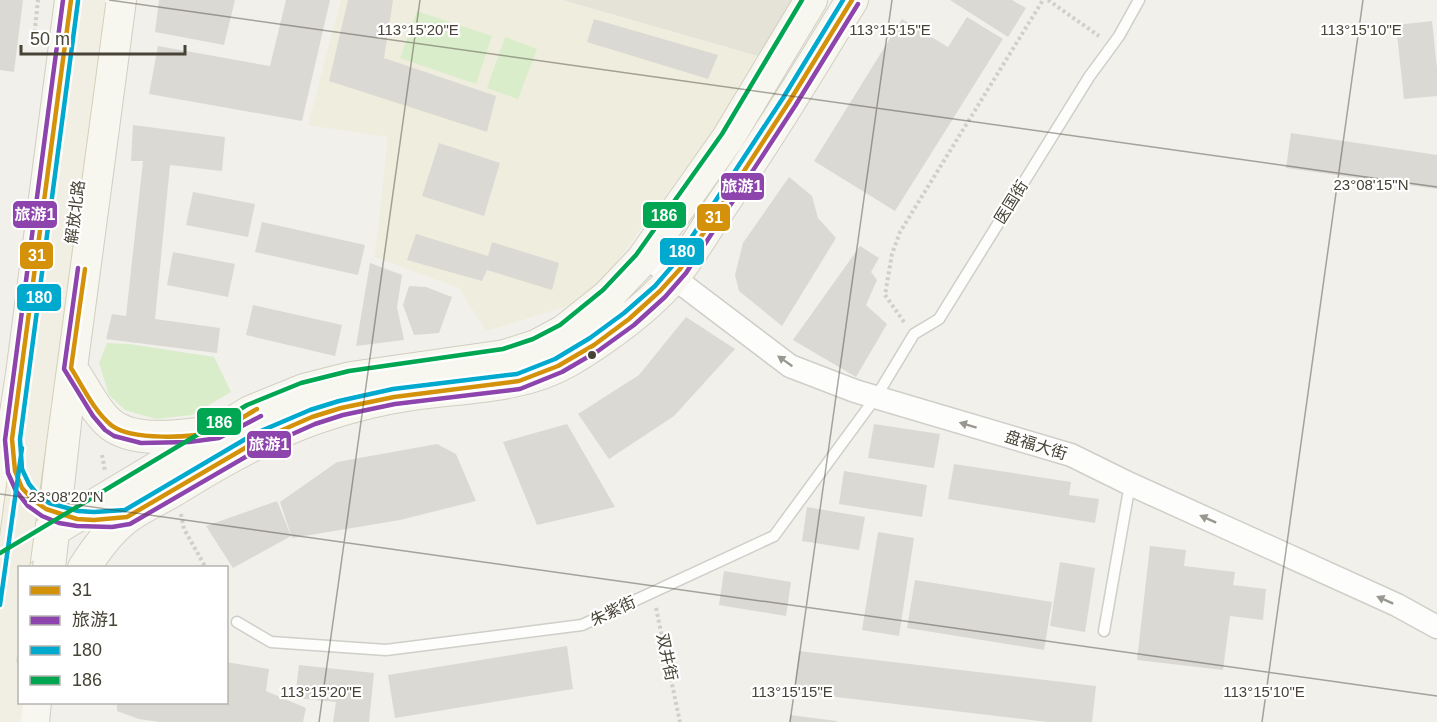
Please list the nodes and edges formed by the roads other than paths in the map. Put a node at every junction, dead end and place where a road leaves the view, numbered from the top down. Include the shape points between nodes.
1 (71, 0) edge
2 (89, 0) edge
3 (102, 0) edge
4 (120, 0) edge
5 (811, 0) edge
6 (852, 0) edge
7 (1139, 0) edge
8 (645, 256) junction
9 (673, 277) junction
10 (71, 368) junction
11 (876, 397) junction
12 (217, 431) junction
13 (12, 439) junction
14 (1130, 484) junction
15 (0, 517) edge
16 (128, 517) junction
17 (61, 520) junction
18 (0, 562) edge
19 (27, 566) edge
20 (49, 566) edge
21 (85, 566) edge
22 (237, 622) dead end
23 (1437, 627) edge
24 (18, 630) edge
25 (1104, 631) dead end
26 (0, 660) edge
27 (34, 704) edge
28 (4, 722) edge
29 (33, 722) edge

1 - 13 main road, 解放北路
2 - 26 main road, 解放北路, bridge
3 - 19 main road, 解放北路
4 - 10 main road, 解放北路
5 - 8 main road via 728,138
6 - 9 main road via 791,101
7 - 11 lane, 医国街 via 939,318 914,334
8 - 9 street, 盘福大街
8 - 12 main road via 608,296 564,332 536,346 505,356 361,376 304,390 250,412
11 -> 9 street, 盘福大街 via 790,366
9 - 16 main road via 601,340 538,376 376,400 304,421 247,447
10 - 12 main road via 103,418 117,429 152,437
10 - 17 main road, 解放北路
14 -> 11 street, 盘福大街 via 1071,455
11 - 22 lane, 朱紫街 via 774,536 582,625 386,650 271,642
12 - 17 main road
13 - 15 main road, 解放北路
13 - 17 main road via 21,486 35,503
23 -> 14 street, 盘福大街 via 1397,605
14 - 25 lane
16 - 17 main road
16 - 21 main road
17 - 18 main road
17 - 20 main road, 解放北路
24 - 28 main road
27 - 29 main road

